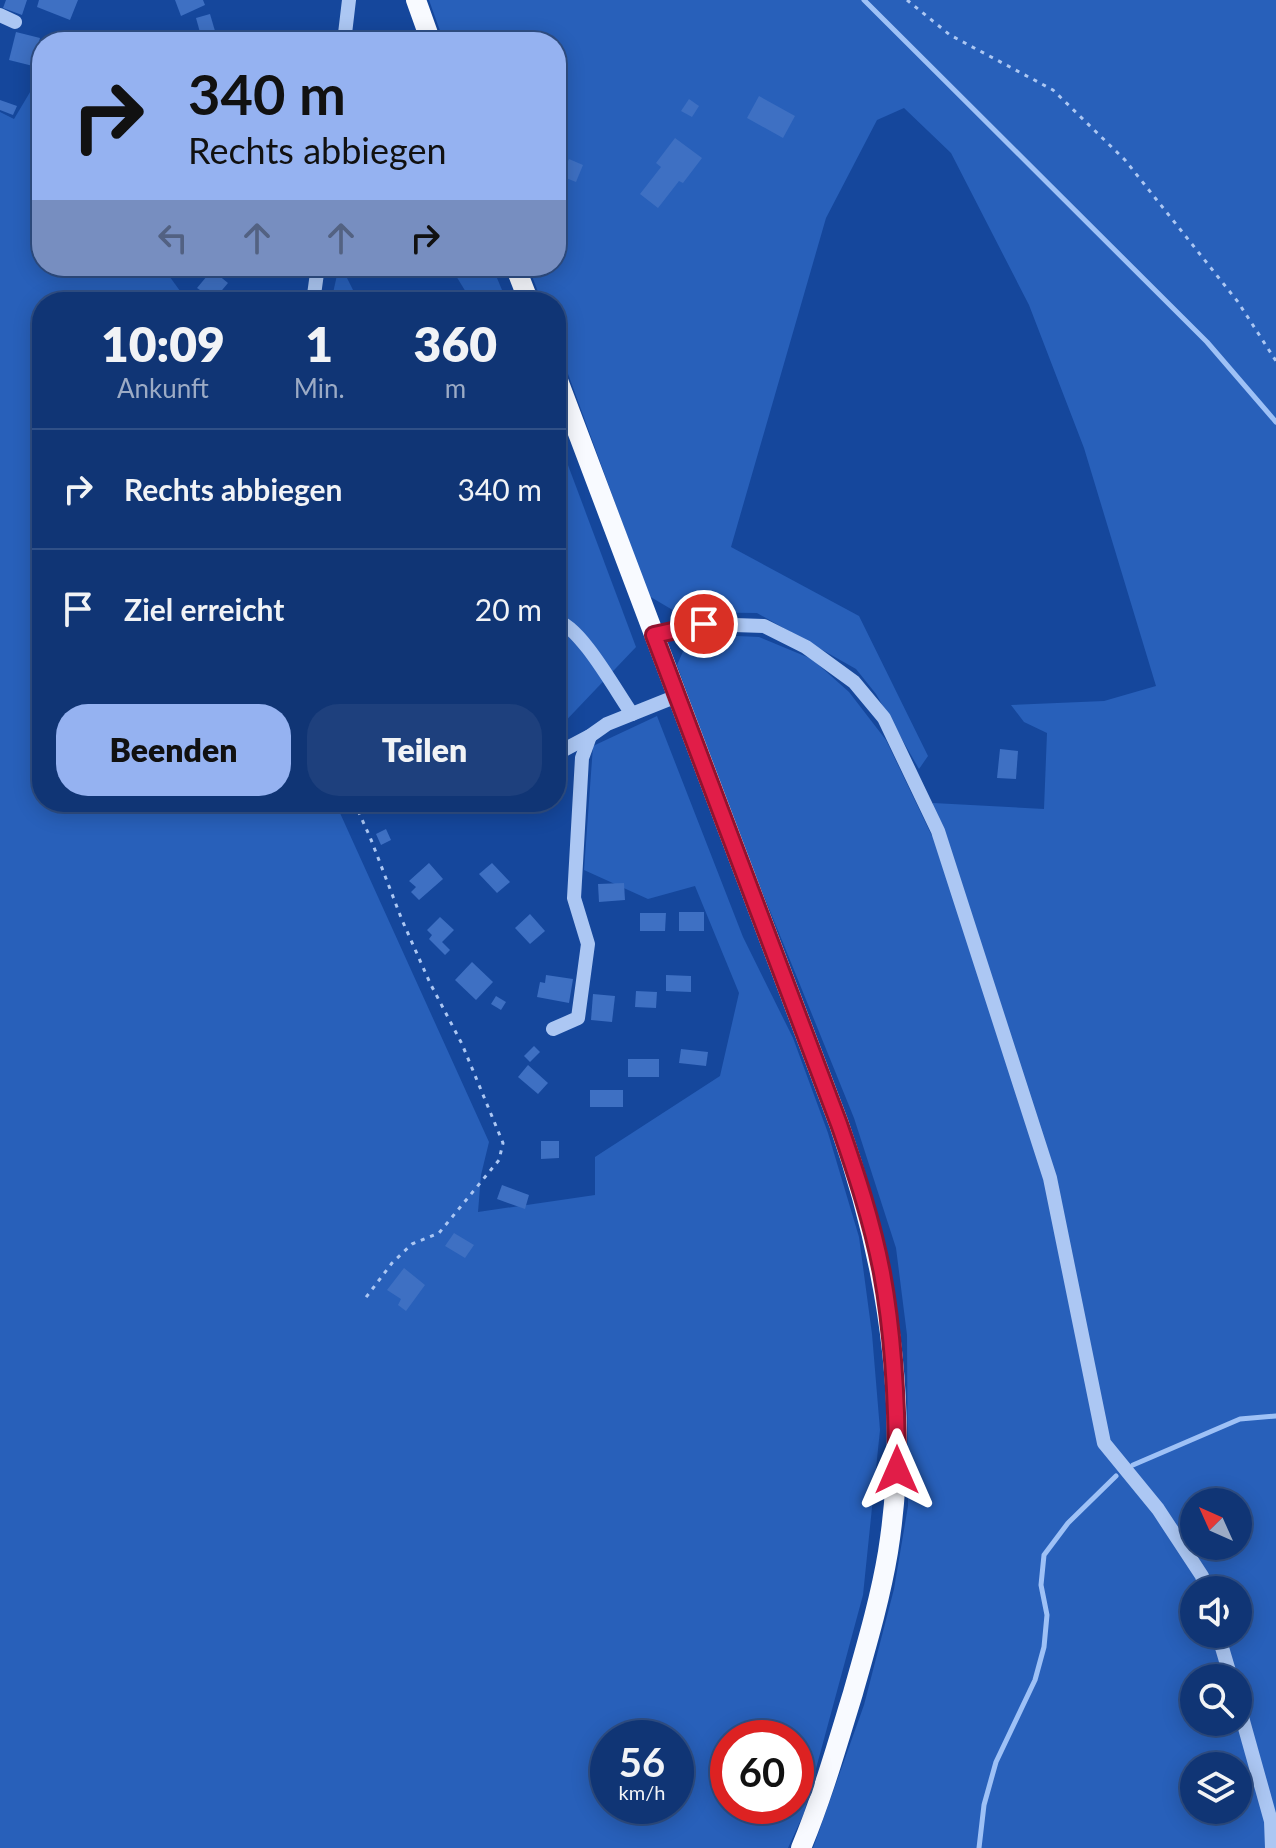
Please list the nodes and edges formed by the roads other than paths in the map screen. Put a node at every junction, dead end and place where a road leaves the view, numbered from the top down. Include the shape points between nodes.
1 (349, 0) edge
2 (416, 0) edge
3 (0, 15) edge
4 (15, 22) dead end
5 (345, 32) edge
6 (427, 32) edge
7 (566, 402) edge
8 (566, 625) edge
9 (654, 635) junction
10 (677, 696) junction
11 (632, 714) junction
12 (590, 736) junction
13 (566, 749) edge
14 (553, 1029) dead end
15 (1202, 1576) edge
16 (1247, 1736) edge
17 (801, 1848) edge
18 (1272, 1848) edge

1 - 5 street
2 - 6 main road
3 - 4 street
7 - 9 main road
8 - 11 street
9 - 10 main road
9 - 15 street via 704,624 764,626 806,647 854,682 884,718 938,831 1050,1178 1104,1443 1158,1509
10 - 11 street
10 - 17 main road via 853,1165 877,1251 890,1328 897,1470 888,1554 850,1702
11 - 12 street
12 - 13 street
12 - 14 street via 582,758 574,898 588,944 578,1018
16 - 18 street via 1271,1821

